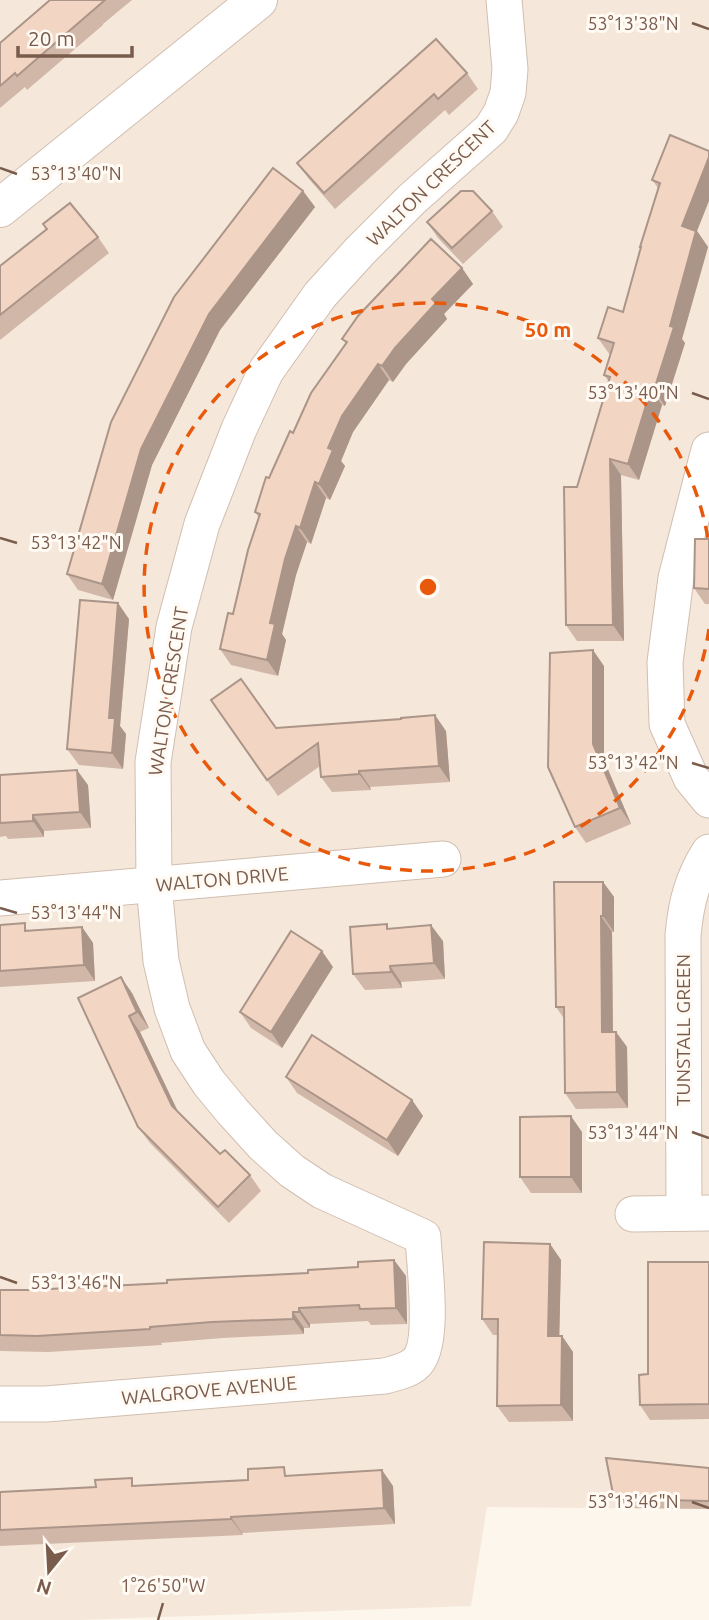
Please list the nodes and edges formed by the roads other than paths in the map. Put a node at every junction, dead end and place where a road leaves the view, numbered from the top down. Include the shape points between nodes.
1 (258, 0) edge
2 (504, 0) edge
3 (0, 208) edge
4 (709, 450) edge
5 (704, 485) edge
6 (709, 800) edge
7 (709, 852) edge
8 (443, 859) dead end
9 (154, 885) junction
10 (0, 898) edge
11 (696, 1213) edge
12 (633, 1214) dead end
13 (416, 1364) joint
14 (0, 1404) edge

1 - 3 street
2 - 9 street, WALTON CRESCENT via 510,69 500,113 486,134 412,199 320,295 267,371 239,429 202,524 174,627 153,762
4 - 5 street
5 - 6 street via 676,578 665,674 667,724 691,778
7 - 11 street, TUNSTALL GREEN via 691,888 683,935
8 - 9 street, WALTON DRIVE
9 - 10 street, WALTON DRIVE
9 - 13 street, WALTON CRESCENT via 161,961 172,1008 188,1051 209,1083 292,1171 322,1191 423,1237 427,1318 425,1345
11 - 12 street
13 - 14 street, WALGROVE AVENUE via 385,1376

